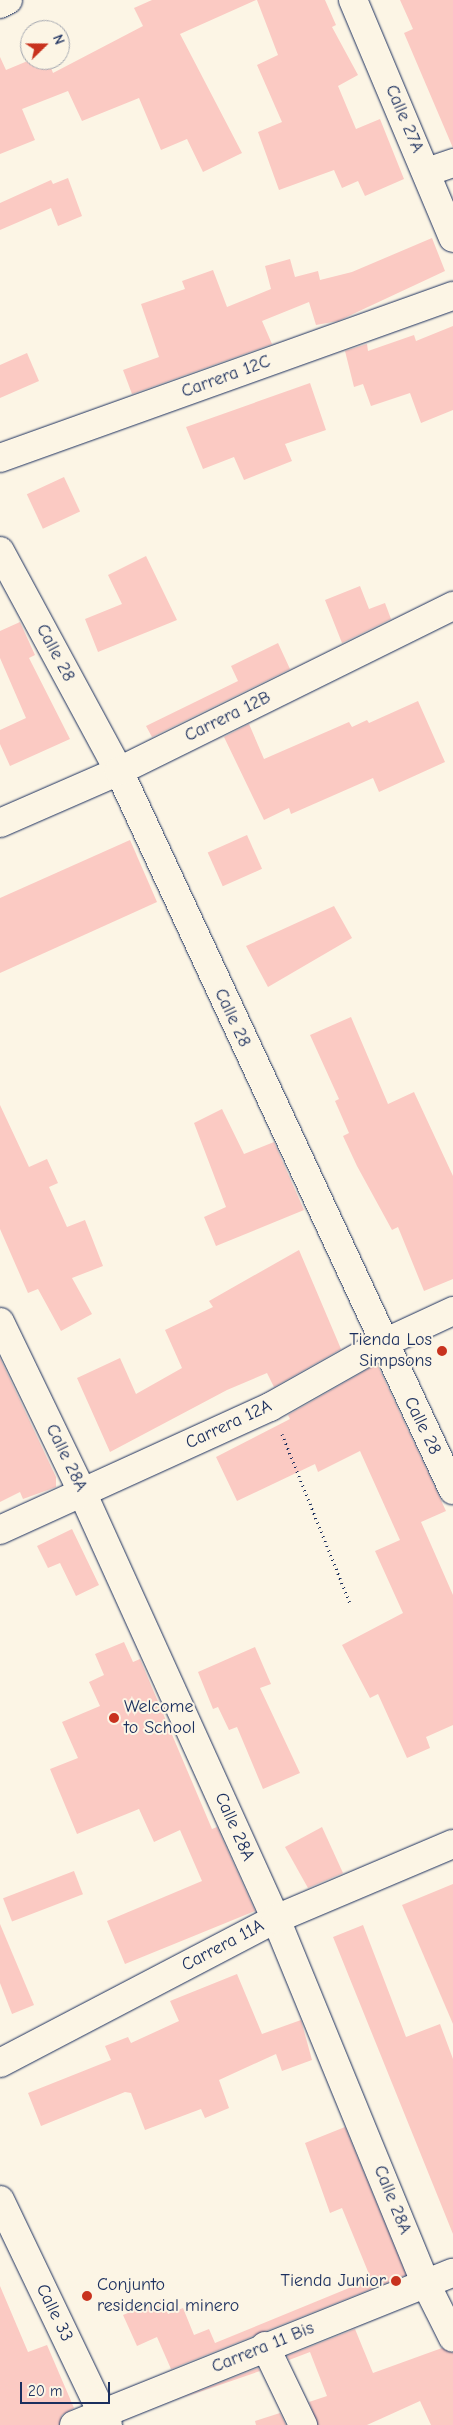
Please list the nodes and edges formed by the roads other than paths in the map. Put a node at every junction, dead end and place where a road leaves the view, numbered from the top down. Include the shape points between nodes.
1 (8, 0) edge
2 (354, 0) edge
3 (0, 4) edge
4 (453, 163) edge
5 (427, 172) junction
6 (453, 238) edge
7 (453, 296) edge
8 (0, 458) edge
9 (0, 551) edge
10 (453, 606) edge
11 (119, 772) junction
12 (0, 823) edge
13 (453, 1311) edge
14 (0, 1322) edge
15 (382, 1344) junction
16 (453, 1490) edge
17 (82, 1492) junction
18 (0, 1530) edge
19 (453, 1844) edge
20 (276, 1919) junction
21 (0, 2063) edge
22 (0, 2200) edge
23 (453, 2273) edge
24 (426, 2284) junction
25 (453, 2338) edge
26 (265, 2346) junction
27 (104, 2419) edge
28 (74, 2425) edge
29 (303, 2425) edge

1 - 3 street
2 - 5 street, Calle 27A
4 - 5 street
5 - 6 street, Calle 27A
7 - 8 street, Carrera 12C
9 - 11 street, Calle 28
10 - 11 street, Carrera 12B
11 - 12 street, Carrera 12B
11 - 15 street, Calle 28
13 - 15 street, Carrera 12A
14 - 17 street, Calle 28A
15 - 16 street, Calle 28
15 - 17 street, Carrera 12A via 270,1407
17 - 18 street, Carrera 12A
17 - 20 street, Calle 28A
19 - 20 street, Carrera 11A
20 - 21 street, Carrera 11A
20 - 24 street, Calle 28A
22 - 27 street, Calle 33
23 - 24 street, Carrera 11 Bis
24 - 25 street, Calle 28A
24 - 26 street, Carrera 11 Bis
26 - 27 street, Carrera 11 Bis
26 - 29 street
27 - 28 street, Carrera 11 Bis

